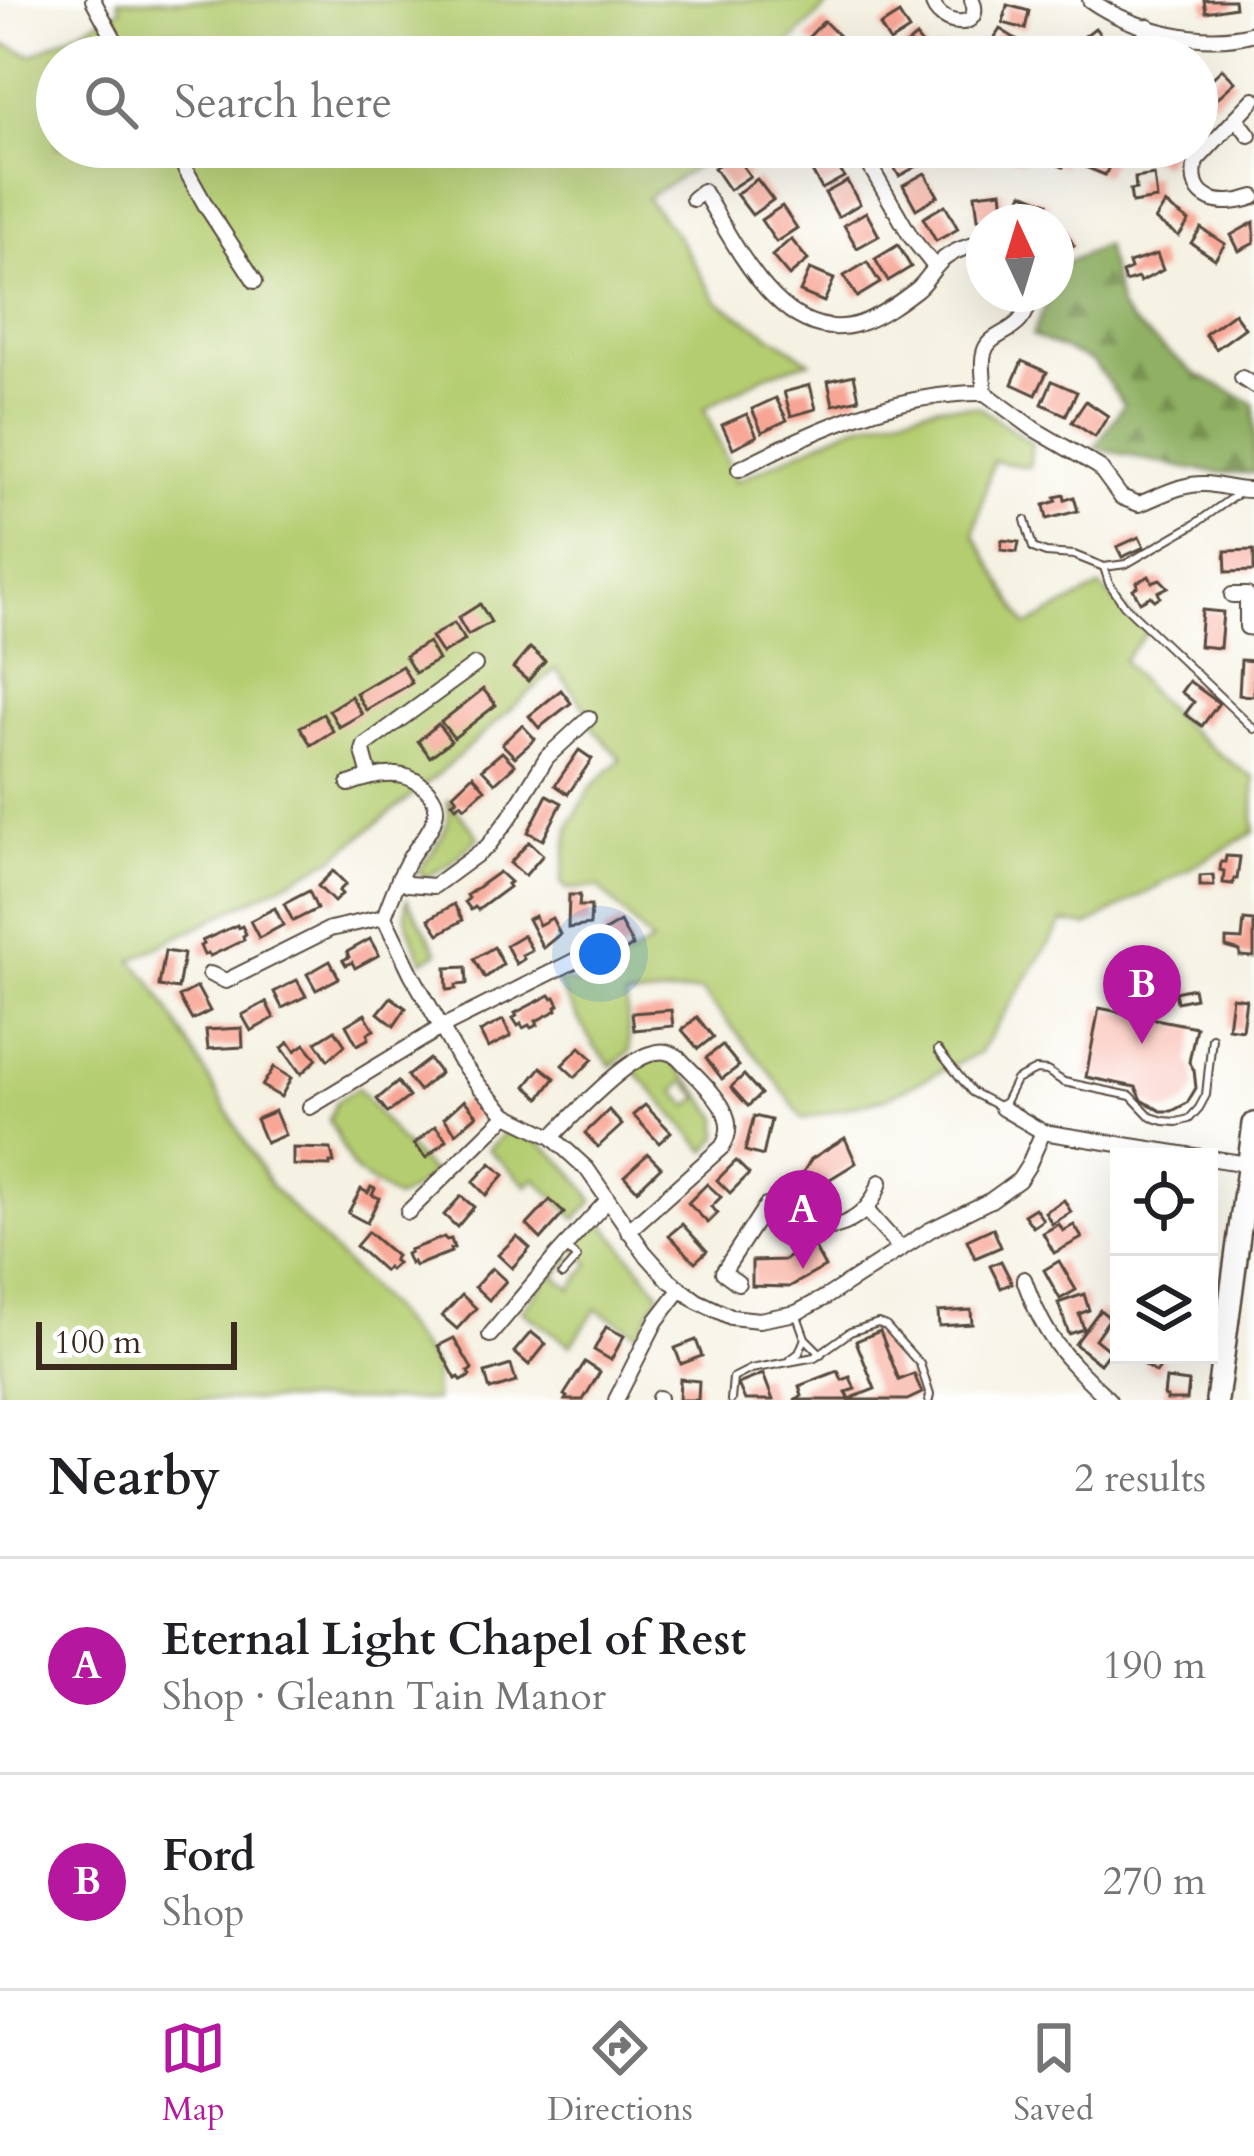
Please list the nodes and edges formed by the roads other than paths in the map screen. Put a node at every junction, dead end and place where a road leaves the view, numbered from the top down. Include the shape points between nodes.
1 (94, 0) edge
2 (932, 0) edge
3 (972, 0) edge
4 (1090, 0) edge
5 (1148, 26) junction
6 (1254, 33) edge
7 (113, 36) edge
8 (1145, 36) edge
9 (1193, 36) edge
10 (1218, 37) edge
11 (1254, 99) edge
12 (1236, 118) junction
13 (1249, 136) dead end
14 (1218, 137) edge
15 (185, 168) edge
16 (871, 168) edge
17 (1195, 168) edge
18 (1254, 197) edge
19 (693, 199) dead end
20 (966, 249) edge
21 (935, 267) junction
22 (255, 281) dead end
23 (1025, 312) edge
24 (985, 393) junction
25 (739, 469) dead end
26 (1247, 490) edge
27 (1025, 520) dead end
28 (1104, 567) junction
29 (1232, 595) dead end
30 (1254, 628) edge
31 (475, 665) dead end
32 (1254, 729) edge
33 (595, 741) dead end
34 (370, 777) junction
35 (350, 784) dead end
36 (399, 878) junction
37 (384, 917) junction
38 (574, 961) dead end
39 (210, 974) dead end
40 (442, 1027) junction
41 (1212, 1038) dead end
42 (938, 1050) dead end
43 (310, 1107) dead end
44 (1002, 1108) junction
45 (507, 1115) junction
46 (1254, 1124) edge
47 (1043, 1132) junction
48 (552, 1137) junction
49 (1143, 1148) edge
50 (1218, 1160) edge
51 (1247, 1164) junction
52 (880, 1182) dead end
53 (608, 1201) junction
54 (866, 1210) junction
55 (408, 1212) dead end
56 (1247, 1220) edge
57 (628, 1231) junction
58 (564, 1247) junction
59 (901, 1249) junction
60 (562, 1275) dead end
61 (1024, 1279) dead end
62 (738, 1283) dead end
63 (680, 1290) junction
64 (796, 1313) junction
65 (490, 1335) dead end
66 (806, 1338) junction
67 (821, 1354) junction
68 (789, 1361) junction
69 (616, 1400) edge
70 (731, 1400) edge
71 (929, 1400) edge
72 (1109, 1400) edge
73 (1217, 1400) edge

1 - 7 street
2 - 3 street via 938,15 961,22 975,14
4 - 5 street
5 - 8 street
5 - 9 street
6 - 10 street
11 - 12 street
12 - 13 street
12 - 14 street
15 - 22 street
16 - 21 street
17 - 18 street via 1200,193 1223,203
19 - 21 street via 703,190 778,302 818,326 880,315
20 - 21 street
23 - 24 street via 986,346
24 - 25 street via 859,415
24 - 26 street via 1099,466 1121,497 1139,504 1186,485
26 - 28 lane via 1126,564
27 - 28 lane via 1033,548
28 - 32 lane via 1124,605
29 - 30 street via 1247,595 1247,627
31 - 34 street via 365,745
33 - 36 street via 585,722 547,757 487,848 434,886
34 - 35 street
34 - 36 street via 404,774 434,799 433,824
36 - 37 street
37 - 39 street via 330,929 226,989
37 - 40 street
38 - 40 street
40 - 43 street
40 - 45 street
41 - 44 lane via 1206,1095 1177,1122 1151,1117 1131,1096 1064,1082 1047,1070 1016,1080
42 - 44 lane via 972,1092
44 - 47 street
45 - 48 street
45 - 55 street
46 - 51 main road
47 - 49 street
47 - 59 street via 1006,1190
48 - 53 street
48 - 57 street via 610,1080 656,1052 678,1058 728,1114 722,1147
50 - 51 street
51 - 56 main road
52 - 54 street
53 - 57 street
53 - 58 street
54 - 59 street
54 - 62 street via 826,1228 766,1206 723,1272
56 - 73 main road
57 - 63 street
58 - 60 lane via 577,1258
58 - 65 street
59 - 64 street
61 - 72 street via 1044,1330
63 - 64 street via 731,1317
63 - 69 street
64 - 66 lane
66 - 67 lane
66 - 68 lane
67 - 68 lane
67 - 71 lane via 850,1332 886,1325 920,1364
68 - 70 lane via 733,1378

